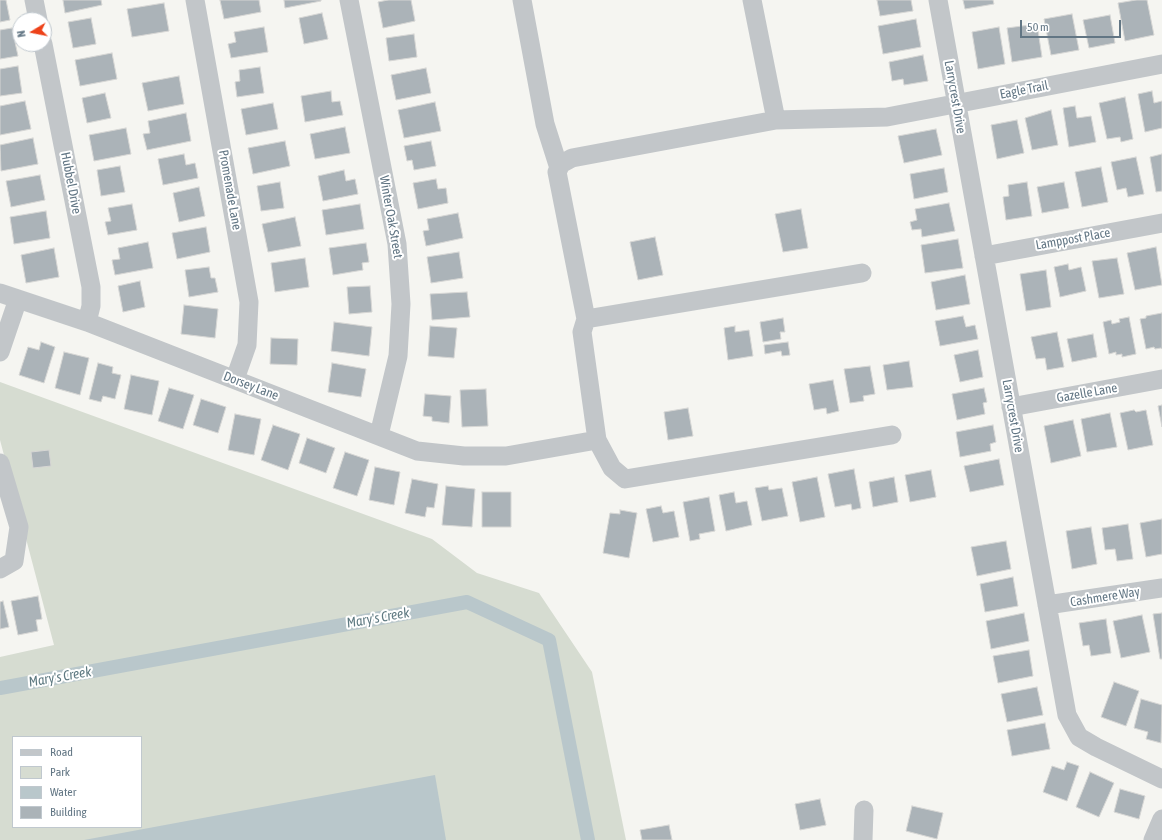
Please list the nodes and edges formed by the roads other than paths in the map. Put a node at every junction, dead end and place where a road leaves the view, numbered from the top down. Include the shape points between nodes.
1 (34, 0) edge
2 (195, 0) edge
3 (349, 0) edge
4 (522, 0) edge
5 (752, 0) edge
6 (938, 0) edge
7 (36, 12) edge
8 (45, 52) edge
9 (1162, 64) edge
10 (956, 103) junction
11 (776, 120) junction
12 (559, 168) junction
13 (1162, 223) edge
14 (984, 256) junction
15 (862, 273) dead end
16 (0, 293) edge
17 (18, 299) junction
18 (586, 319) junction
19 (87, 322) junction
20 (0, 352) edge
21 (235, 379) junction
22 (1162, 379) edge
23 (1011, 407) junction
24 (379, 435) junction
25 (892, 435) dead end
26 (596, 440) junction
27 (0, 462) edge
28 (0, 570) edge
29 (1162, 588) edge
30 (1047, 605) junction
31 (1162, 779) edge
32 (864, 810) dead end
33 (1162, 819) edge
34 (863, 840) edge
35 (1153, 840) edge

1 - 7 street
2 - 21 street, Promenade Lane via 249,302 247,344
3 - 24 street, Winter Oak Street via 397,244 401,304 398,356
4 - 12 street via 545,124
5 - 11 street
6 - 10 street, Larrycrest Drive
8 - 19 street, Hubbel Drive via 91,287 91,306
9 - 10 street, Eagle Trail
10 - 11 street, Eagle Trail via 887,117
10 - 14 street, Larrycrest Drive
11 - 12 street, Eagle Trail via 572,158
12 - 18 street via 557,172
13 - 14 street, Lamppost Place
14 - 23 street, Larrycrest Drive
15 - 18 street
16 - 17 street, Dorsey Lane
17 - 19 street, Dorsey Lane
17 - 20 street
18 - 26 street via 582,332
19 - 21 street, Dorsey Lane
21 - 24 street, Dorsey Lane
22 - 23 street, Gazelle Lane
23 - 30 street, Larrycrest Drive
24 - 26 street, Dorsey Lane via 417,451 464,456 506,456
25 - 26 street via 625,479 612,468
27 - 28 street via 19,527 14,561
29 - 30 street, Cashmere Way
30 - 31 street, Larrycrest Drive via 1067,715 1079,736
32 - 34 street
33 - 35 street

